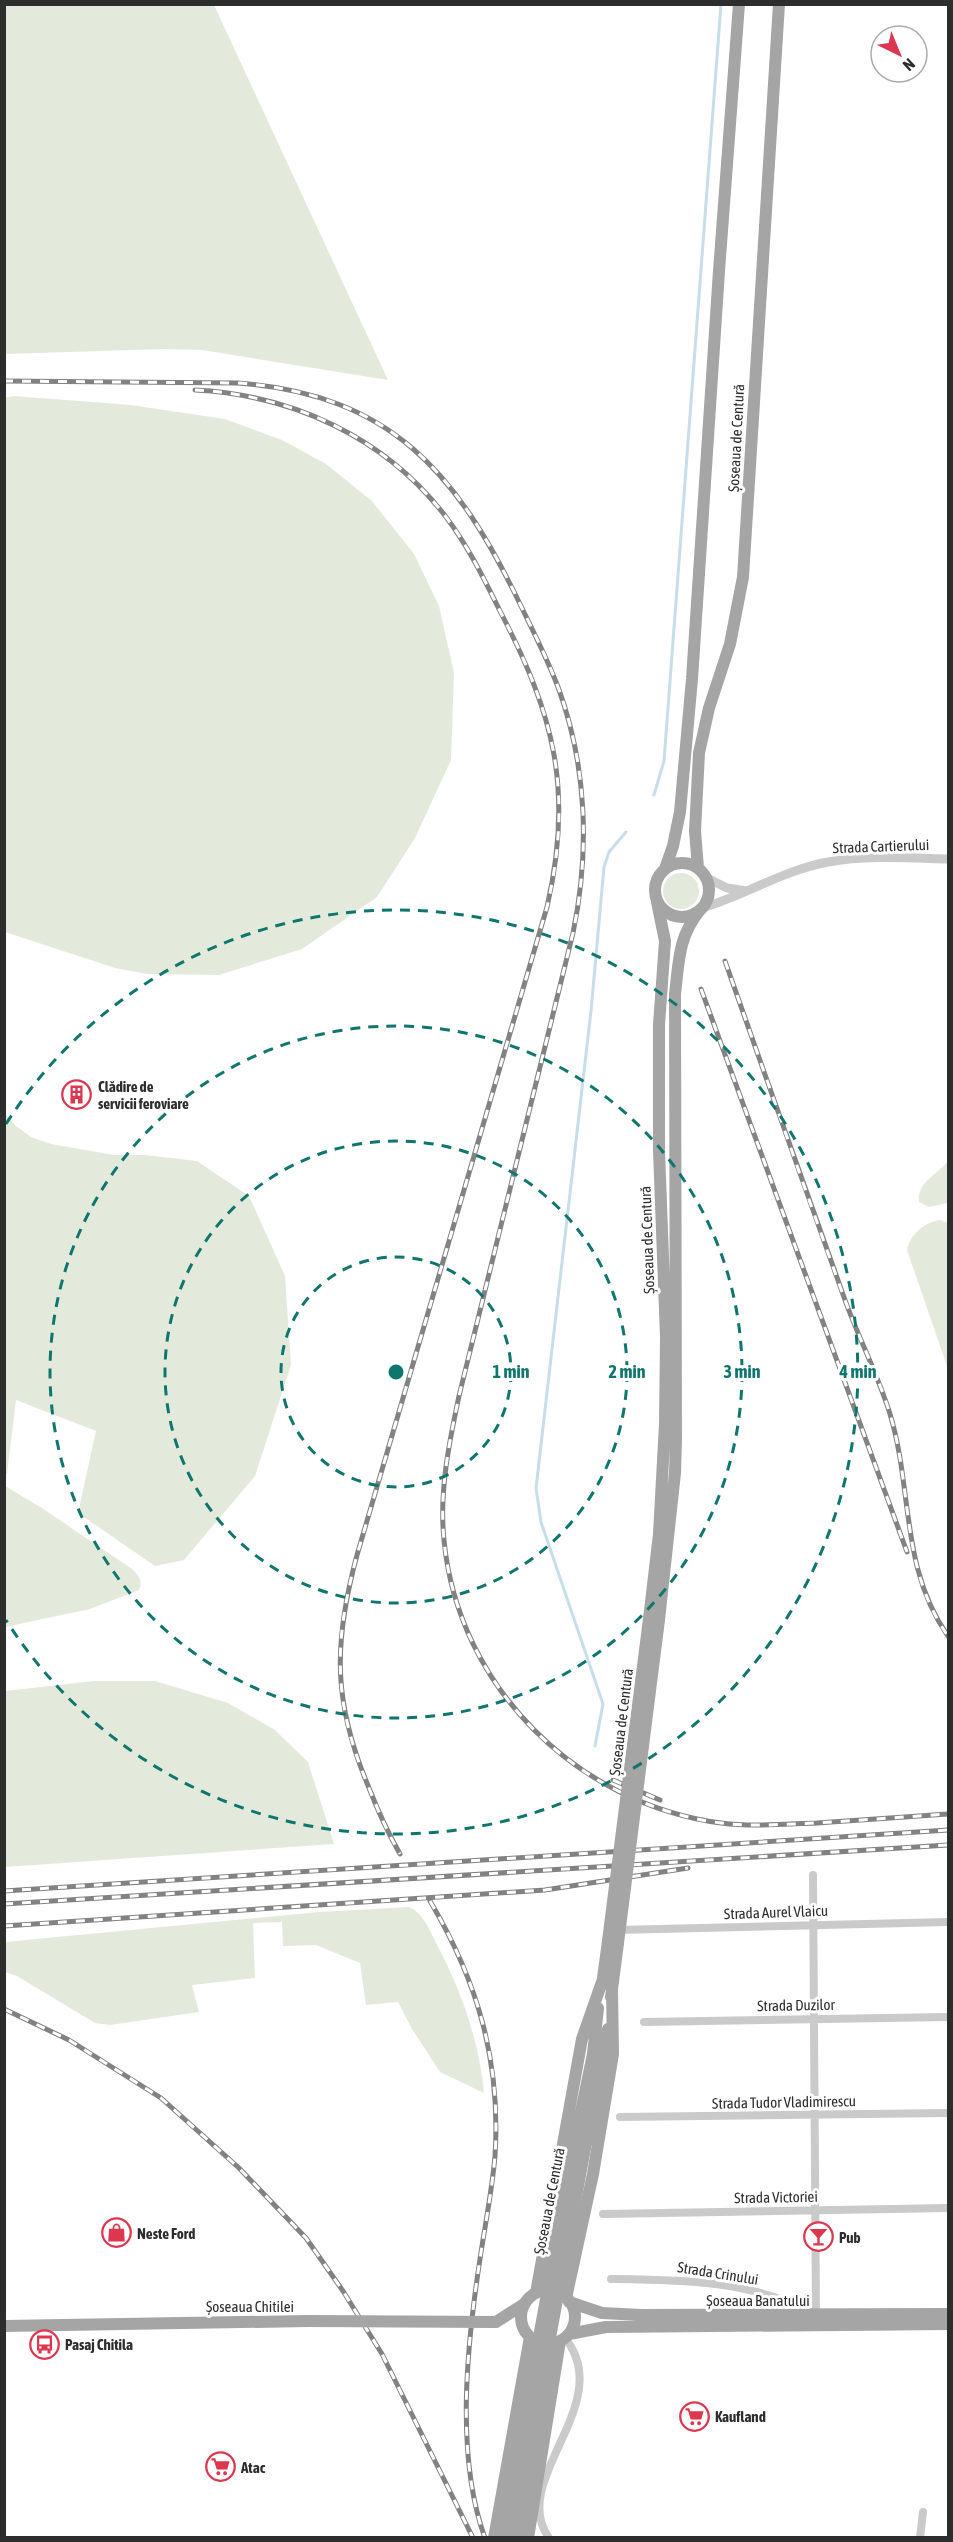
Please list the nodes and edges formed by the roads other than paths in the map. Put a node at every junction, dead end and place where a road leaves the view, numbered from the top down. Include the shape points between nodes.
1 (739, 4) edge
2 (779, 4) edge
3 (948, 859) edge
4 (666, 869) junction
5 (702, 873) junction
6 (747, 891) junction
7 (657, 902) junction
8 (701, 909) junction
9 (654, 1620) junction
10 (813, 1875) dead end
11 (948, 1922) edge
12 (813, 1924) junction
13 (610, 1938) junction
14 (603, 1979) junction
15 (612, 1989) junction
16 (948, 2017) edge
17 (812, 2018) junction
18 (644, 2022) dead end
19 (948, 2113) edge
20 (813, 2115) junction
21 (620, 2118) dead end
22 (581, 2142) junction
23 (948, 2208) edge
24 (815, 2210) junction
25 (603, 2214) dead end
26 (611, 2279) dead end
27 (536, 2293) junction
28 (568, 2300) junction
29 (525, 2303) junction
30 (948, 2314) edge
31 (816, 2321) junction
32 (496, 2322) junction
33 (948, 2324) edge
34 (4, 2326) edge
35 (527, 2334) junction
36 (564, 2338) junction
37 (923, 2512) dead end
38 (494, 2538) edge
39 (505, 2538) edge
40 (517, 2538) edge
41 (528, 2538) edge
42 (549, 2538) edge
43 (920, 2538) edge

1 - 4 main road, Șoseaua de Centură via 692,679 680,812
2 - 5 main road, Șoseaua de Centură via 743,577 730,644 699,753 695,831
3 - 6 street, Strada Cartierului via 827,862
4 - 5 main road via 685,863
4 - 7 main road, Șoseaua de Centură via 655,886
5 - 6 street via 727,888
5 - 8 main road, Șoseaua de Centură via 709,889
6 - 8 street, Strada Cartierului
7 - 8 main road via 676,917
7 - 9 main road, Șoseaua de Centură via 665,940 659,1025 658,1151 666,1391
8 - 9 main road, Șoseaua de Centură via 681,942 675,994 675,1473
9 - 13 main road, Șoseaua de Centură, bridge
10 - 12 street
11 - 12 street, Strada Aurel Vlaicu
12 - 13 street, Strada Aurel Vlaicu
12 - 17 street
13 - 14 main road, Șoseaua de Centură
13 - 15 main road, Șoseaua de Centură
14 - 22 main road, Șoseaua de Centură
14 - 27 main road via 582,2039
15 - 22 main road, Șoseaua de Centură via 605,2050
15 - 28 main road via 613,2054
16 - 17 street, Strada Duzilor
17 - 18 street, Strada Duzilor
17 - 20 street
19 - 20 street, Strada Tudor Vladimirescu
20 - 21 street, Strada Tudor Vladimirescu
20 - 24 street
22 - 39 main road, Șoseaua de Centură, bridge via 531,2381
22 - 40 main road, Șoseaua de Centură, bridge
23 - 24 street, Strada Victoriei
24 - 25 street, Strada Victoriei
24 - 31 street
26 - 31 street, Strada Crinului via 694,2281 736,2287 796,2304
27 - 28 main road via 549,2291
27 - 29 main road
28 - 31 main road, Șoseaua Banatului via 602,2313
28 - 36 main road via 574,2314
29 - 32 main road
29 - 35 main road via 521,2320
30 - 31 main road, Șoseaua Banatului
31 - 33 main road, Șoseaua Banatului
31 - 36 main road, Șoseaua Banatului via 606,2327
32 - 34 main road, Șoseaua Chitilei, bridge via 308,2320
32 - 35 main road, Șoseaua Chitilei
35 - 36 main road via 541,2343
35 - 38 main road
36 - 41 main road
36 - 42 street via 574,2349 581,2377 570,2419 540,2494 538,2517
37 - 43 street

